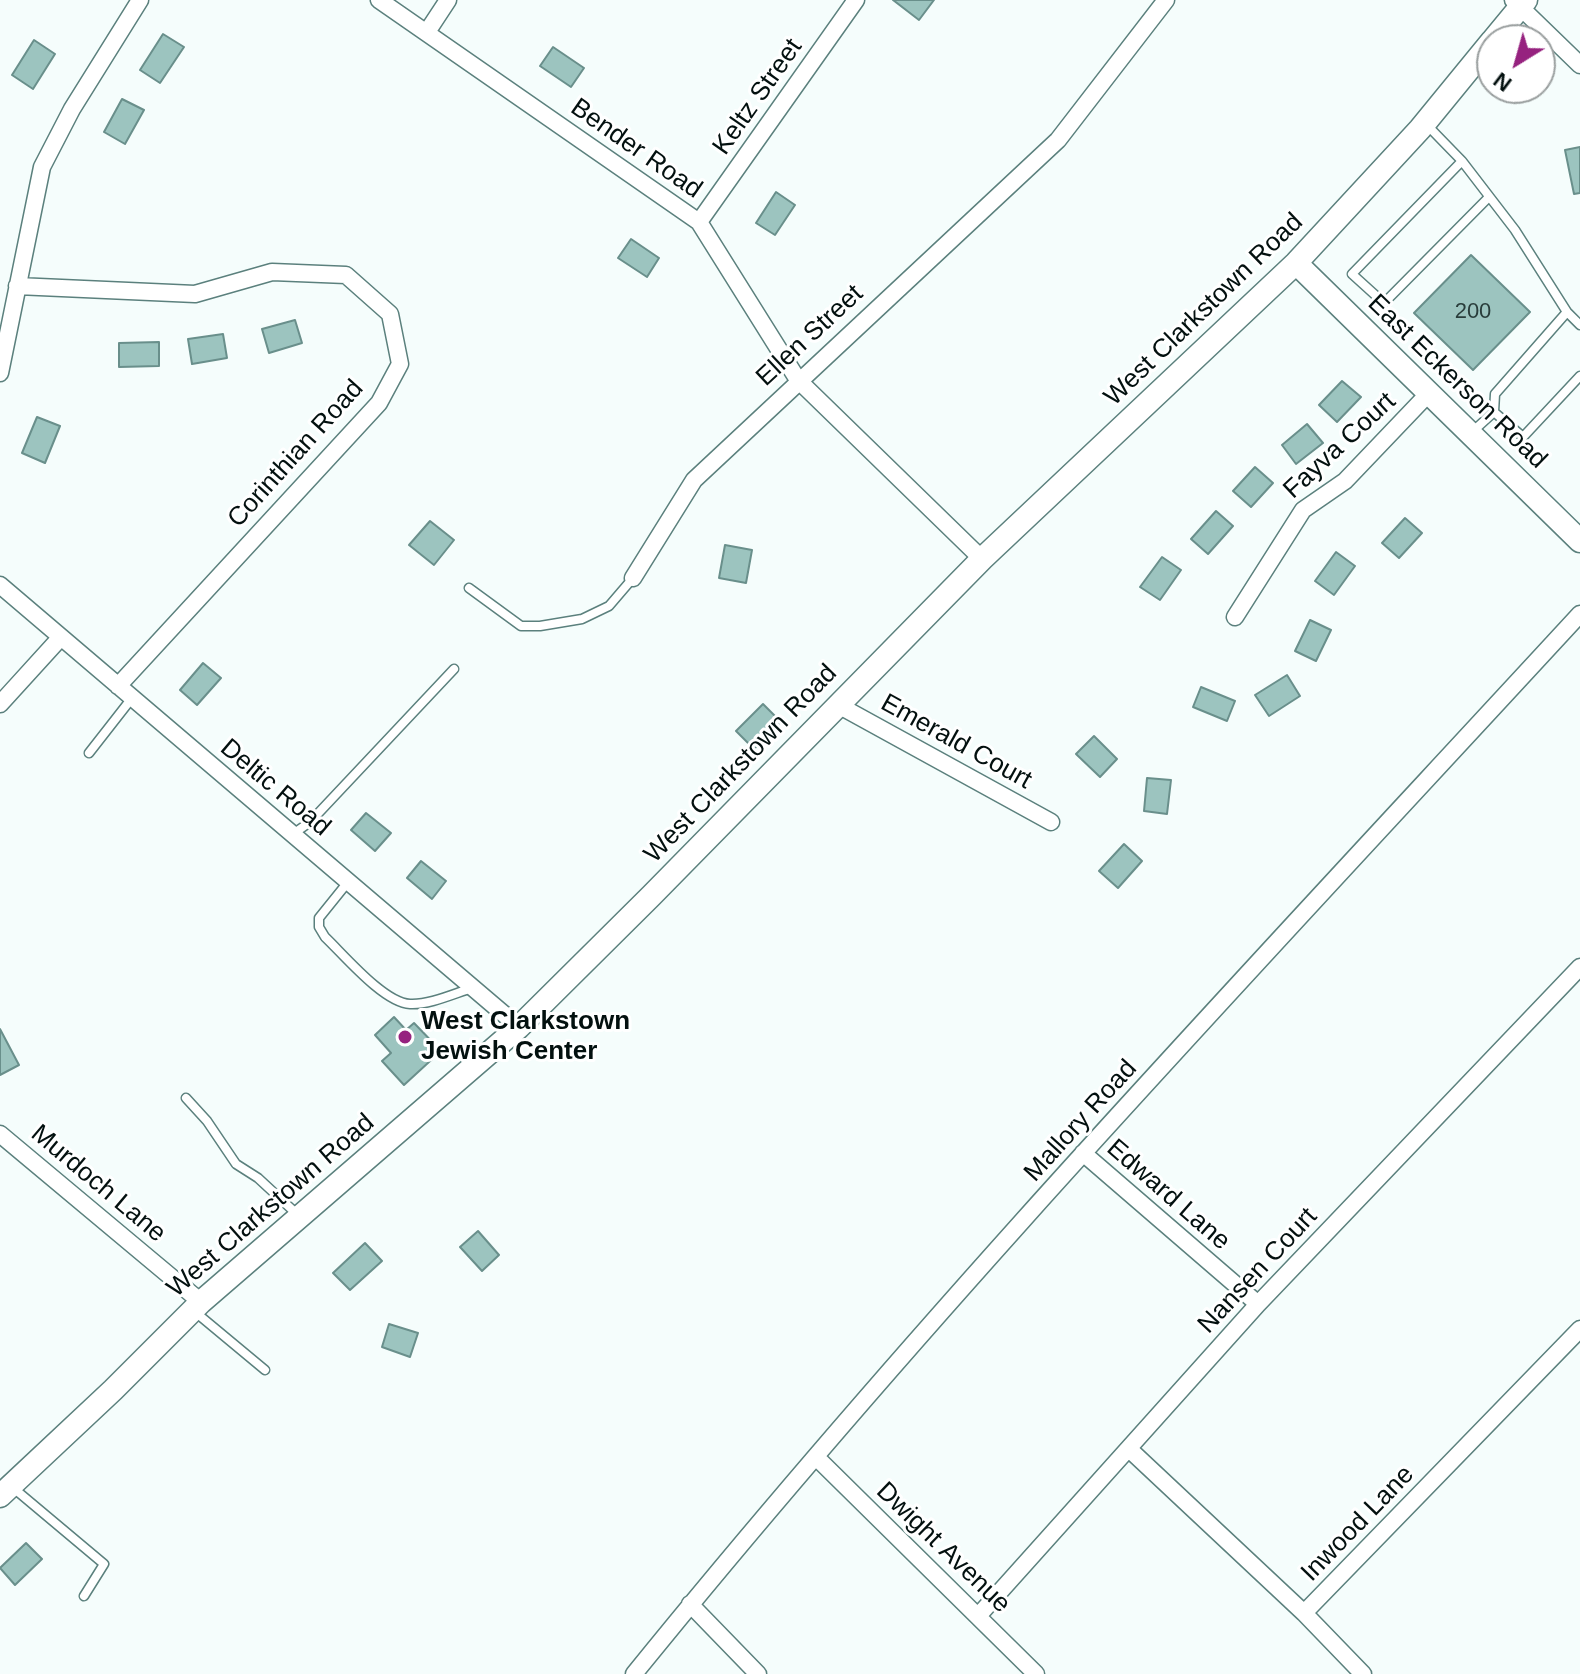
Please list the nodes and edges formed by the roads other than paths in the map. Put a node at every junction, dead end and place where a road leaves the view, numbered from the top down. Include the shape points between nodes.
1 (140, 0) edge
2 (379, 0) edge
3 (448, 0) edge
4 (856, 0) edge
5 (1166, 0) edge
6 (1520, 2) edge
7 (1505, 24) edge
8 (427, 32) junction
9 (1476, 62) edge
10 (1580, 65) edge
11 (1425, 123) junction
12 (1462, 161) junction
13 (1489, 197) junction
14 (699, 222) junction
15 (1296, 263) junction
16 (17, 286) junction
17 (1567, 312) junction
18 (1580, 325) edge
19 (0, 373) edge
20 (1580, 376) edge
21 (798, 380) junction
22 (1429, 393) junction
23 (1494, 412) junction
24 (1470, 434) junction
25 (1580, 541) edge
26 (982, 559) junction
27 (633, 578) joint
28 (0, 585) edge
29 (469, 588) dead end
30 (1580, 614) edge
31 (1235, 617) dead end
32 (61, 637) junction
33 (454, 669) dead end
34 (118, 686) junction
35 (132, 698) junction
36 (0, 704) edge
37 (838, 705) junction
38 (89, 753) dead end
39 (1051, 822) dead end
40 (292, 834) junction
41 (348, 882) junction
42 (1580, 967) edge
43 (472, 988) junction
44 (519, 1027) junction
45 (186, 1098) dead end
46 (0, 1134) edge
47 (1083, 1153) junction
48 (300, 1217) junction
49 (1258, 1304) junction
50 (197, 1306) junction
51 (1580, 1329) edge
52 (265, 1370) dead end
53 (1129, 1449) junction
54 (816, 1457) junction
55 (5, 1491) edge
56 (84, 1596) dead end
57 (690, 1604) junction
58 (1304, 1613) junction
59 (979, 1615) junction
60 (634, 1674) edge
61 (758, 1674) edge
62 (1036, 1674) edge
63 (1363, 1674) edge

1 - 16 street via 42,167
2 - 8 street, Bender Road
3 - 8 street
4 - 14 street, Keltz Street
5 - 21 street, Ellen Street via 1058,140
6 - 7 street, West Clarkstown Road
6 - 10 street
8 - 14 street, Bender Road
9 - 11 street, West Clarkstown Road
11 - 12 lane
11 - 15 street, West Clarkstown Road
12 - 13 lane
12 - 13 lane via 1352,274 1384,303
13 - 17 lane
14 - 21 street, Bender Road
15 - 22 street, East Eckerson Road
15 - 26 street, West Clarkstown Road
16 - 19 street
16 - 34 street, Corinthian Road via 195,294 272,272 346,275 390,314 400,364 379,403
17 - 18 lane
17 - 23 lane via 1495,394
20 - 23 lane via 1523,437
21 - 26 street, Bender Road
21 - 27 street, Ellen Street via 694,480
22 - 24 street, East Eckerson Road
22 - 31 street, Fayva Court via 1345,481 1303,510
23 - 24 lane
24 - 25 street, East Eckerson Road
26 - 37 street, West Clarkstown Road
27 - 29 lane, Ellen Street via 609,606 582,619 540,626 521,626
28 - 32 street, Deltic Road
30 - 47 street, Mallory Road
32 - 34 street, Deltic Road
32 - 36 street
33 - 40 lane via 310,822
34 - 35 street, Deltic Road
35 - 38 lane
35 - 40 street, Deltic Road
37 - 39 street, Emerald Court
37 - 44 street, West Clarkstown Road
40 - 41 street, Deltic Road
41 - 43 street, Deltic Road
41 - 43 lane via 319,918 319,927 379,989 410,1004
42 - 49 street, Nansen Court
43 - 44 street, Deltic Road
44 - 48 street, West Clarkstown Road
45 - 48 lane via 236,1164
46 - 50 street, Murdoch Lane
47 - 49 street, Edward Lane
47 - 54 street, Mallory Road
48 - 50 street, West Clarkstown Road
49 - 53 street, Nansen Court
50 - 52 lane
50 - 55 street, West Clarkstown Road
51 - 58 street, Inwood Lane
53 - 58 street, Inwood Lane
53 - 59 street, Nansen Court
54 - 57 street, Mallory Road
54 - 59 street, Dwight Avenue
55 - 56 lane via 104,1564
57 - 60 street, Mallory Road
57 - 61 street
58 - 63 street
59 - 62 street, Dwight Avenue

